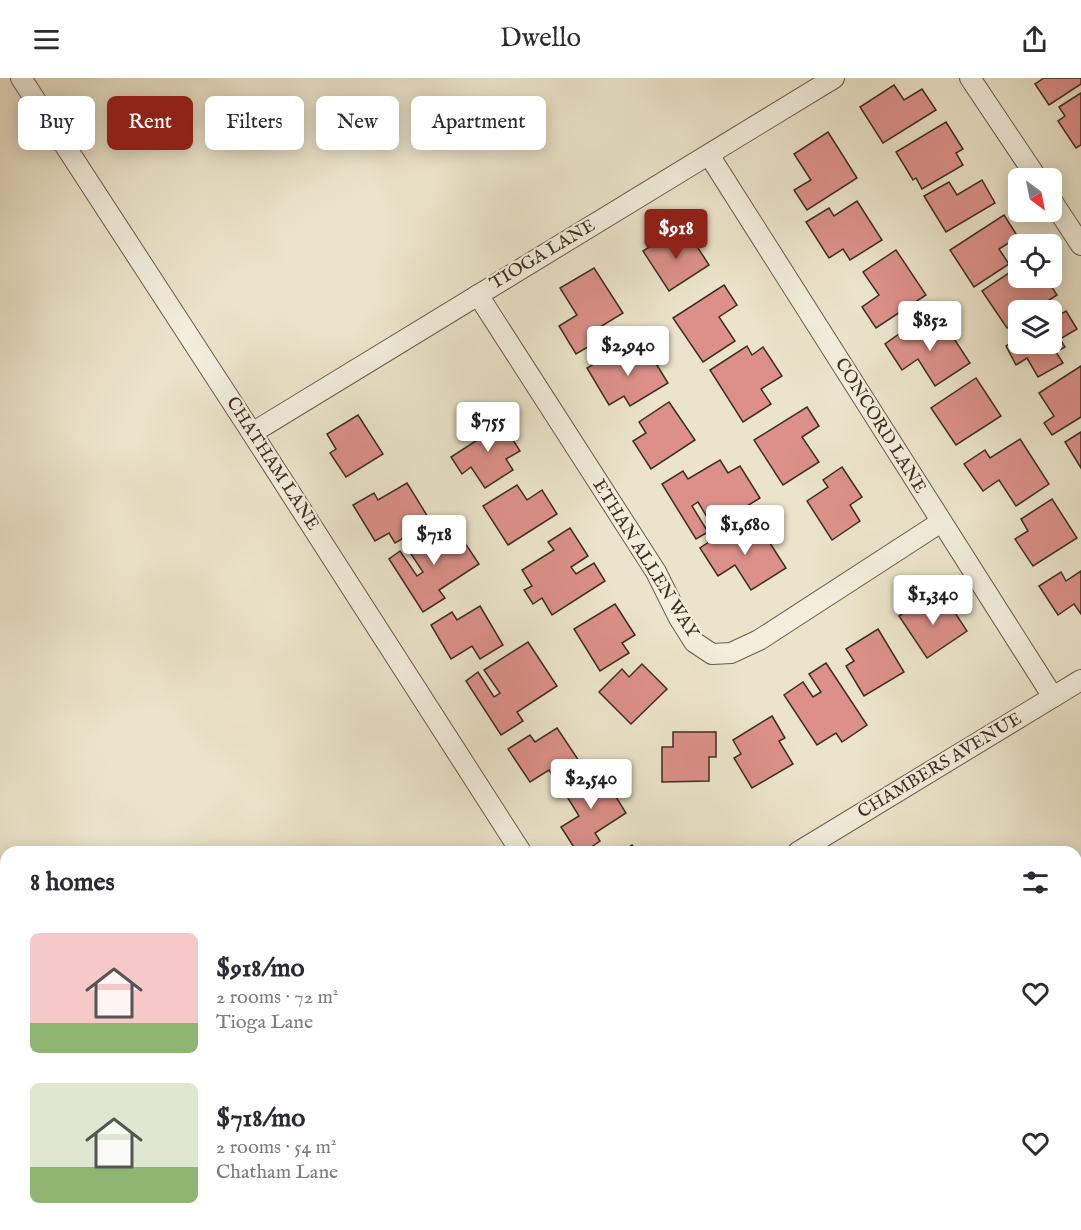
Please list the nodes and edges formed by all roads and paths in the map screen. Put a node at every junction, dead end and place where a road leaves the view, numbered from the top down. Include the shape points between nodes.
1 (21, 78) edge
2 (834, 78) edge
3 (970, 78) edge
4 (709, 155) junction
5 (1030, 168) edge
6 (1062, 216) edge
7 (1081, 245) edge
8 (478, 296) junction
9 (252, 433) junction
10 (941, 522) junction
11 (1081, 680) edge
12 (1053, 697) junction
13 (517, 846) edge
14 (808, 846) edge

1 - 9 street, CHATHAM LANE
2 - 4 street, TIOGA LANE
3 - 5 street
4 - 8 street, TIOGA LANE
4 - 10 street, CONCORD LANE
6 - 7 street
8 - 9 street, TIOGA LANE
8 - 10 street, ETHAN ALLEN WAY via 656,572 694,642 712,654 731,653 759,640
9 - 13 street, CHATHAM LANE
10 - 12 street, CONCORD LANE
11 - 12 street, CHAMBERS AVENUE
12 - 14 street, CHAMBERS AVENUE

